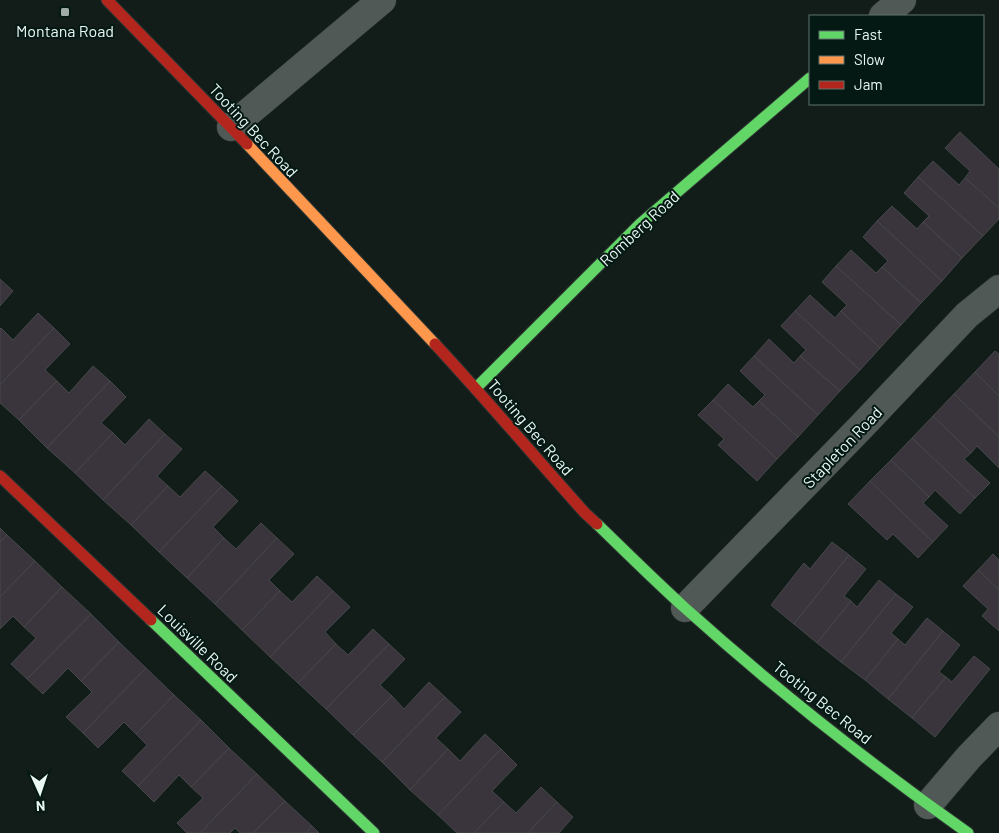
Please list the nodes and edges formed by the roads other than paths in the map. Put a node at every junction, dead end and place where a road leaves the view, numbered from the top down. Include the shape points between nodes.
1 (107, 0) edge
2 (382, 0) edge
3 (902, 0) edge
4 (884, 15) edge
5 (809, 79) edge
6 (231, 128) junction
7 (999, 289) edge
8 (476, 388) junction
9 (0, 476) edge
10 (685, 608) junction
11 (999, 726) edge
12 (928, 805) junction
13 (374, 833) edge
14 (968, 833) edge

1 - 6 main road, Tooting Bec Road
2 - 6 street
3 - 4 street
5 - 8 main road, Romberg Road via 640,224
6 - 8 main road, Tooting Bec Road
7 - 10 street, Stapleton Road via 966,315
8 - 10 main road, Tooting Bec Road via 585,513
9 - 13 main road, Louisville Road
10 - 12 main road, Tooting Bec Road via 805,711
11 - 12 street
12 - 14 main road, Tooting Bec Road

